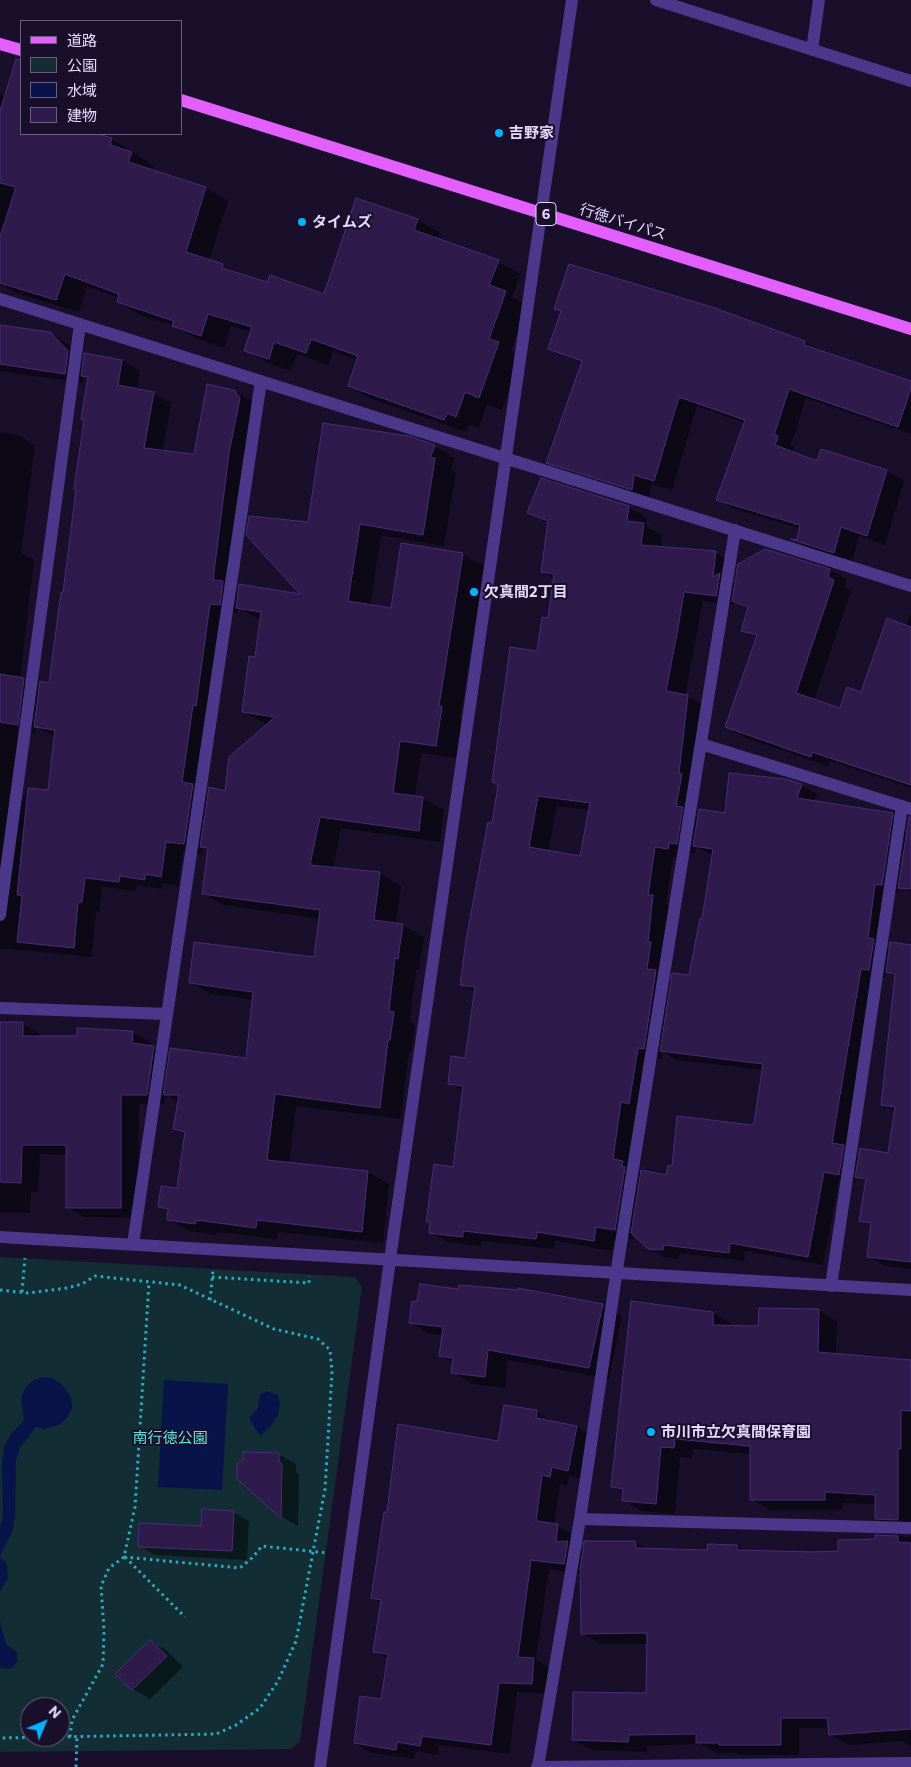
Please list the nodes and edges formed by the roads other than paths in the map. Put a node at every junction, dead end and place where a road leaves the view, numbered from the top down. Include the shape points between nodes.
1 (572, 0) edge
2 (656, 0) edge
3 (819, 0) edge
4 (0, 44) edge
5 (20, 50) edge
6 (812, 50) junction
7 (911, 81) edge
8 (182, 100) edge
9 (542, 213) junction
10 (0, 299) edge
11 (80, 324) junction
12 (911, 329) edge
13 (261, 381) junction
14 (506, 458) junction
15 (735, 530) junction
16 (911, 586) edge
17 (701, 744) junction
18 (906, 808) edge
19 (0, 915) edge
20 (0, 1008) edge
21 (167, 1014) junction
22 (0, 1237) edge
23 (132, 1244) junction
24 (390, 1259) junction
25 (617, 1271) junction
26 (831, 1286) junction
27 (911, 1290) edge
28 (580, 1519) junction
29 (911, 1528) edge
30 (911, 1763) edge
31 (320, 1767) edge
32 (538, 1767) edge

1 - 9 street
2 - 6 street
3 - 6 street
4 - 5 main road
6 - 7 street
8 - 9 main road, 行徳バイパス / 6
9 - 12 main road, 行徳バイパス / 6
9 - 14 street
10 - 11 street
11 - 13 street
11 - 19 street
13 - 14 street
13 - 21 street
14 - 15 street
14 - 24 street
15 - 16 street
15 - 17 street
17 - 18 street
17 - 25 street
18 - 26 street
20 - 21 street
21 - 23 street
22 - 23 street
23 - 24 street
24 - 25 street
24 - 31 street
25 - 26 street
25 - 28 street
26 - 27 street
28 - 29 street
28 - 32 street
30 - 32 street

